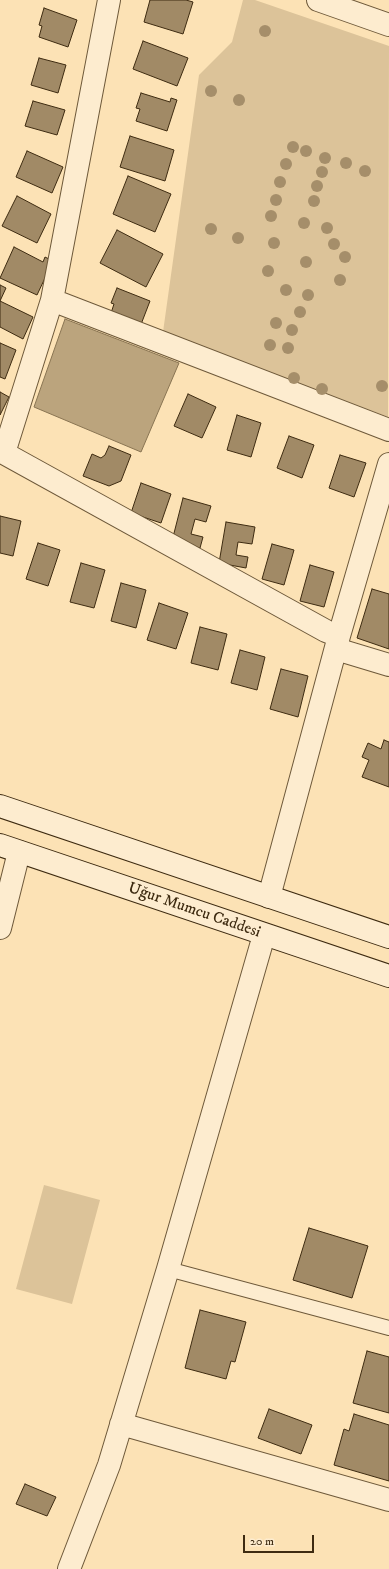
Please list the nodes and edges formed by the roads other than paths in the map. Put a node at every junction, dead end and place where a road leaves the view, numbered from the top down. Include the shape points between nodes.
1 (109, 0) edge
2 (318, 0) edge
3 (389, 25) edge
4 (52, 300) junction
5 (389, 430) edge
6 (2, 452) edge
7 (389, 464) edge
8 (337, 642) junction
9 (389, 665) edge
10 (0, 806) edge
11 (9, 848) edge
12 (269, 897) junction
13 (0, 928) edge
14 (264, 935) junction
15 (389, 937) edge
16 (389, 976) edge
17 (168, 1269) junction
18 (389, 1328) edge
19 (121, 1424) junction
20 (389, 1500) edge
21 (69, 1569) edge

1 - 4 street
2 - 3 street
4 - 5 street
4 - 6 street
6 - 8 street via 313,623
7 - 8 street
8 - 9 street
8 - 12 street
10 - 12 street
11 - 13 street
11 - 14 street, Uğur Mumcu Caddesi
12 - 15 street
14 - 16 street, Uğur Mumcu Caddesi
14 - 17 street
17 - 18 lane
17 - 19 street
19 - 20 street
19 - 21 street via 109,1465

